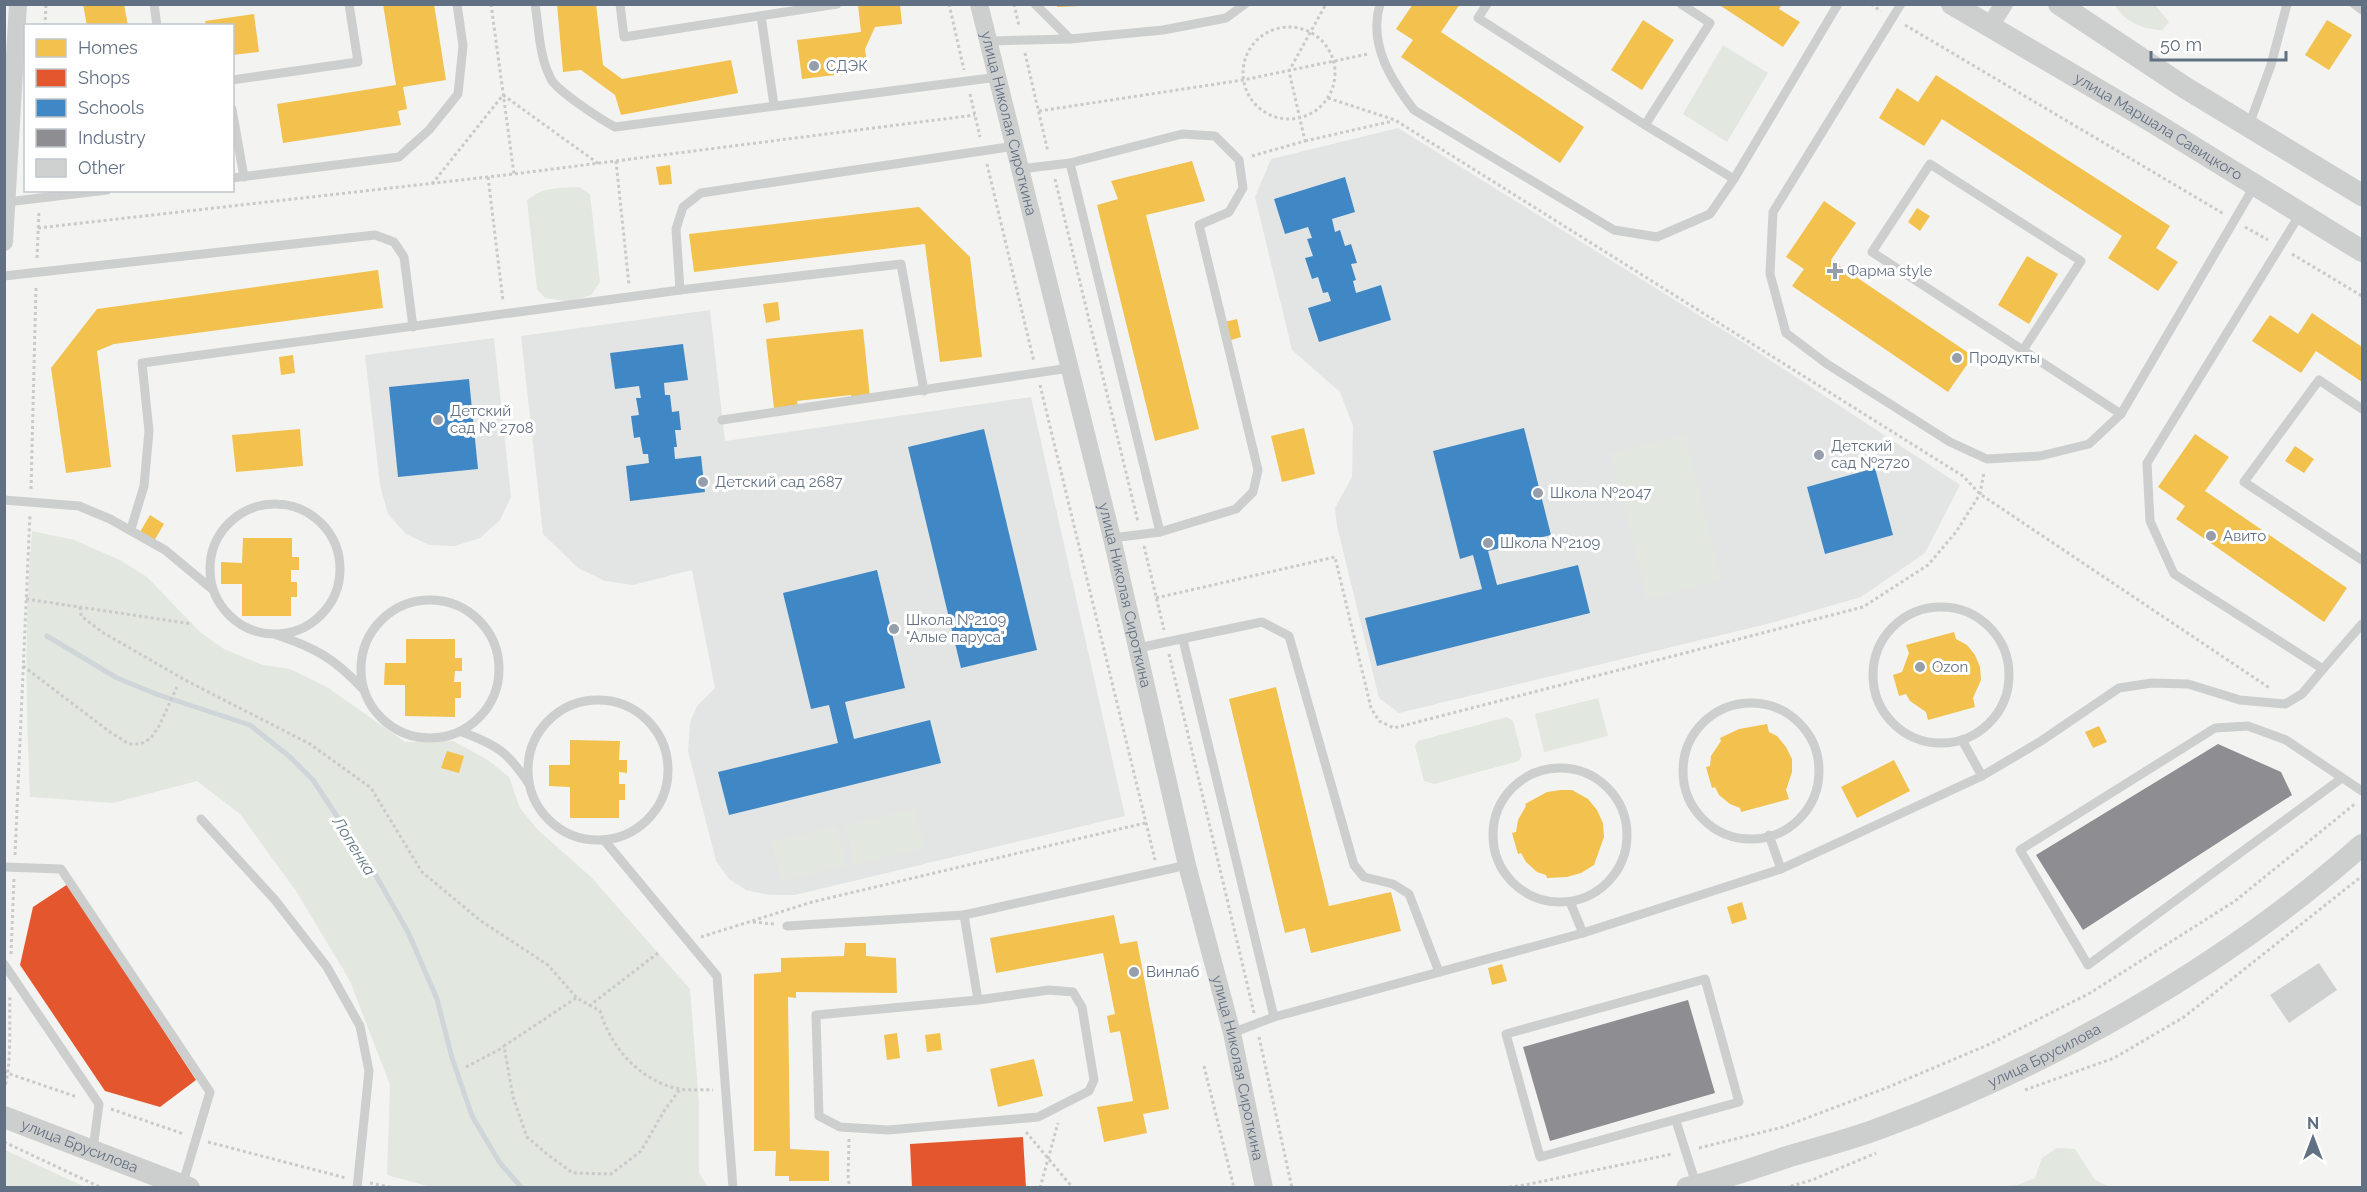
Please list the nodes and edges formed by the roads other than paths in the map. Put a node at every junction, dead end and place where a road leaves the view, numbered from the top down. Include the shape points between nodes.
1 (18, 4) edge
2 (154, 4) edge
3 (350, 4) edge
4 (457, 4) edge
5 (535, 4) edge
6 (620, 4) edge
7 (837, 4) edge
8 (979, 4) edge
9 (1035, 4) edge
10 (1245, 4) edge
11 (1380, 4) edge
12 (1487, 4) edge
13 (1681, 4) edge
14 (1838, 4) edge
15 (1901, 4) edge
16 (1952, 4) edge
17 (2004, 4) edge
18 (2059, 4) edge
19 (2287, 4) edge
20 (2354, 4) edge
21 (2362, 10) edge
22 (761, 16) junction
23 (157, 24) edge
24 (1989, 27) junction
25 (1070, 39) junction
26 (989, 41) junction
27 (998, 77) junction
28 (234, 80) edge
29 (9, 90) edge
30 (774, 105) junction
31 (234, 120) edge
32 (1645, 125) junction
33 (2249, 126) junction
34 (1015, 146) junction
35 (1070, 163) junction
36 (1020, 169) junction
37 (244, 177) junction
38 (234, 178) edge
39 (1734, 179) junction
40 (2255, 185) junction
41 (90, 192) edge
42 (2362, 195) edge
43 (7, 202) junction
44 (2301, 212) junction
45 (4, 242) edge
46 (2362, 250) edge
47 (4, 276) edge
48 (680, 290) junction
49 (413, 327) junction
50 (2023, 350) junction
51 (1069, 368) junction
52 (924, 391) junction
53 (2362, 410) edge
54 (2121, 414) junction
55 (722, 420) dead end
56 (4, 500) edge
57 (130, 529) junction
58 (1160, 532) junction
59 (1112, 538) junction
60 (2362, 560) edge
61 (212, 589) junction
62 (2362, 624) edge
63 (275, 634) junction
64 (1183, 640) junction
65 (1138, 648) junction
66 (2323, 669) junction
67 (364, 690) junction
68 (462, 732) junction
69 (1962, 740) junction
70 (1982, 776) junction
71 (2342, 778) junction
72 (529, 784) junction
73 (2362, 791) edge
74 (201, 819) dead end
75 (1769, 835) junction
76 (604, 840) junction
77 (2362, 845) edge
78 (1188, 865) junction
79 (10, 867) edge
80 (1782, 869) junction
81 (1570, 902) junction
82 (964, 915) junction
83 (787, 926) road end
84 (1583, 933) junction
85 (4, 964) edge
86 (1439, 972) junction
87 (978, 1000) junction
88 (1274, 1017) junction
89 (1232, 1033) junction
90 (4, 1117) edge
91 (1676, 1121) junction
92 (92, 1152) junction
93 (1692, 1186) edge
94 (185, 1187) edge
95 (357, 1188) edge
96 (733, 1188) edge
97 (1264, 1188) edge

1 - 29 street
2 - 23 lane
3 - 28 lane via 358,62
4 - 37 lane via 463,46 458,94 429,130 399,157
5 - 30 lane via 551,81 615,127
6 - 22 lane via 624,37
7 - 22 lane
8 - 26 street, улица Николая Сироткина
9 - 25 lane
10 - 25 lane via 1226,18 1163,30
11 - 39 lane via 1379,51 1414,110 1614,230 1657,237 1710,214
12 - 32 lane via 1478,18
13 - 32 lane via 1710,23
14 - 39 lane
15 - 54 lane via 1773,212 1770,274 1786,333 1827,364 1950,442 1987,459 2040,456 2090,444
16 - 24 street, улица Маршала Савицкого
17 - 24 street
18 - 33 street
19 - 33 lane
20 - 21 lane
22 - 30 lane
24 - 40 street, улица Маршала Савицкого
25 - 26 lane
26 - 27 street, улица Николая Сироткина
27 - 30 lane
27 - 34 street, улица Николая Сироткина
29 - 43 street
31 - 37 lane
32 - 39 lane
33 - 42 street
34 - 36 street, улица Николая Сироткина
34 - 48 lane via 701,193 683,207 676,229
35 - 36 lane
35 - 58 lane
35 - 58 lane via 1182,134 1215,136 1239,160 1243,188 1229,212 1199,225 1258,470 1253,492 1236,509
36 - 51 street, улица Николая Сироткина
37 - 38 lane
40 - 44 street, улица Маршала Савицкого
40 - 54 lane
41 - 43 lane
43 - 45 street
44 - 46 street, улица Маршала Савицкого
44 - 66 lane via 2147,463 2150,521 2174,574
47 - 49 lane via 375,235 394,242 404,257
48 - 49 lane
48 - 52 lane via 901,264
49 - 57 lane via 142,363 149,431 144,486
50 - 50 lane via 1872,252 1930,164 2081,261
50 - 54 lane
51 - 52 lane
51 - 59 street, улица Николая Сироткина
52 - 55 lane
53 - 60 lane via 2319,380 2244,482
56 - 57 lane via 80,506
57 - 61 lane via 165,550
58 - 59 lane
59 - 65 street, улица Николая Сироткина
61 - 63 lane via 222,608 236,622 255,632
61 - 63 lane via 212,549 221,530 236,516 254,506 274,503 295,506 313,515 328,530 337,548 338,589 314,622 295,631
62 - 66 lane
63 - 67 lane via 320,652
64 - 65 lane
64 - 86 lane via 1262,622 1289,636 1354,865 1364,877 1393,884 1409,894
64 - 88 lane
65 - 78 street, улица Николая Сироткина
66 - 70 lane via 2302,694 2285,704 2240,700 2188,684 2152,683 2119,688
67 - 68 lane via 374,710 389,726 409,735 431,738
67 - 68 lane via 360,669 363,648 373,628 388,613 408,603 450,603 470,612 485,627 496,646 500,667 497,688 488,708
68 - 72 lane via 492,743 515,762
69 - 69 lane via 1940,743 1917,739 1897,727 1882,710 1874,688 1874,665 1881,644 1895,625 1914,613 1935,607 1957,609 1977,617 1994,632 2005,651 2009,672 2007,694 1997,714 1982,730
69 - 70 lane
70 - 80 lane
71 - 71 lane via 2286,740 2248,726 2215,728 2020,850 2088,964
71 - 73 lane
72 - 76 lane via 542,812 555,825 570,834
72 - 76 lane via 529,756 538,733 554,715 574,704 598,699 621,703 642,715 658,732 667,754 668,778 662,801 647,820 627,834
74 - 95 lane via 275,900 327,967 360,1026 369,1071
75 - 75 lane via 1739,837 1718,831 1701,817 1689,799 1683,778 1684,757 1699,728 1724,708 1745,703 1768,705 1789,714 1806,730 1816,751 1819,774 1814,797 1801,817 1783,831
75 - 80 lane
76 - 96 lane via 717,976
77 - 93 street, улица Брусилова via 2327,877 2180,983 2042,1057 1877,1130
78 - 82 lane
78 - 89 street, улица Николая Сироткина
79 - 94 lane via 61,869 210,1092
80 - 84 lane
81 - 81 lane via 1548,902 1528,895 1510,881 1498,864 1492,843 1493,821 1501,801 1515,784 1533,772 1554,767 1577,769 1598,779 1615,795 1625,816 1628,839 1623,861 1610,881 1592,895
81 - 84 lane
82 - 83 lane
82 - 87 lane
84 - 86 lane
85 - 92 lane via 99,1104
86 - 88 lane
87 - 87 lane via 1048,990 1074,992 1082,1007 1094,1080 1089,1091 1038,1117 888,1130 840,1127 819,1116 816,1015
88 - 89 lane
89 - 97 street, улица Николая Сироткина
90 - 92 street, улица Брусилова
91 - 91 lane via 1540,1157 1506,1034 1706,979 1739,1102
91 - 93 lane
92 - 94 street, улица Брусилова

